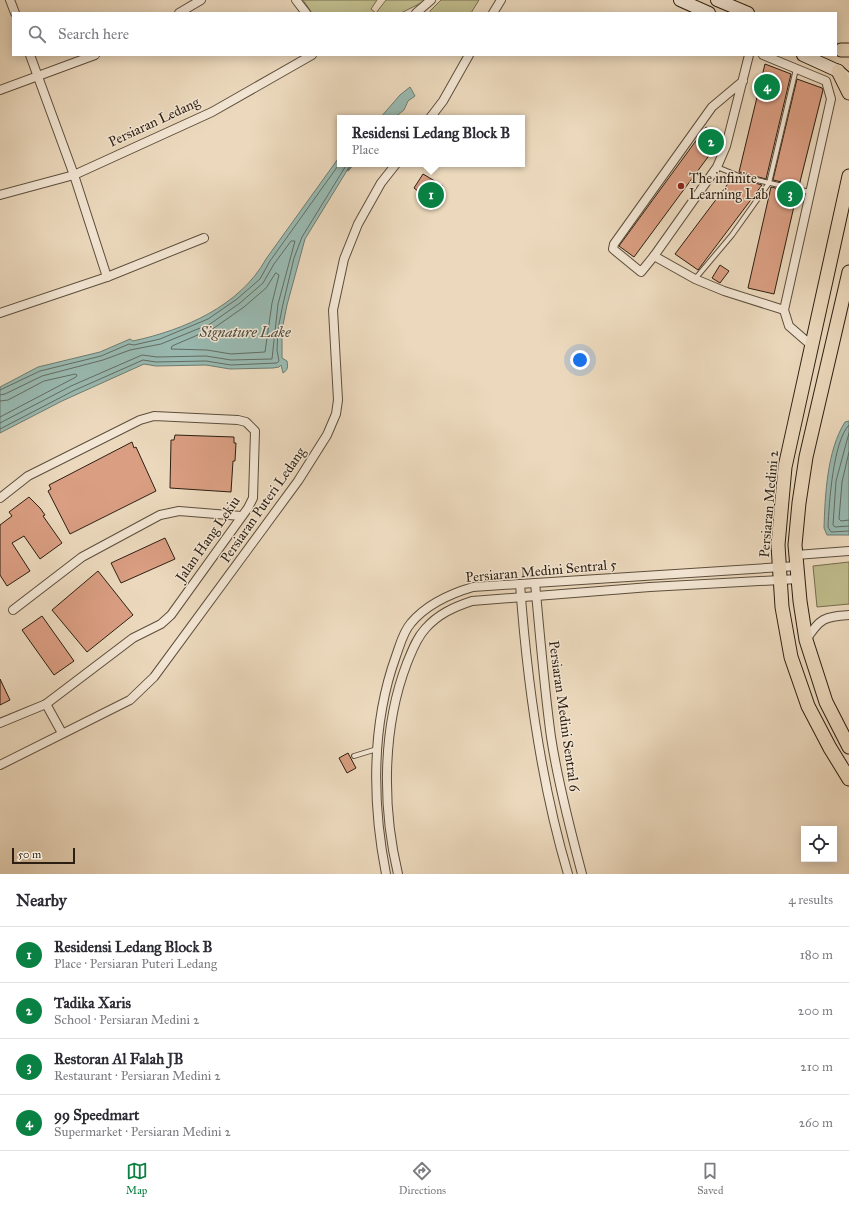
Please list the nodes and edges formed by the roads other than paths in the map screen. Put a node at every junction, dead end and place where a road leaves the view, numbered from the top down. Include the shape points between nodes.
1 (10, 0) edge
2 (201, 0) edge
3 (296, 0) edge
4 (431, 0) edge
5 (501, 0) edge
6 (680, 0) edge
7 (717, 0) edge
8 (15, 12) edge
9 (181, 12) edge
10 (305, 12) edge
11 (417, 12) edge
12 (495, 12) edge
13 (707, 12) edge
14 (746, 12) edge
15 (30, 56) edge
16 (92, 56) edge
17 (310, 56) edge
18 (467, 56) edge
19 (749, 56) edge
20 (765, 56) edge
21 (805, 56) edge
22 (796, 69) junction
23 (838, 71) junction
24 (39, 77) junction
25 (743, 80) junction
26 (849, 81) edge
27 (0, 90) edge
28 (849, 93) edge
29 (432, 115) edge
30 (394, 167) edge
31 (717, 167) junction
32 (74, 175) junction
33 (849, 176) edge
34 (769, 183) junction
35 (810, 192) junction
36 (0, 196) edge
37 (204, 238) dead end
38 (654, 256) junction
39 (849, 272) edge
40 (108, 277) junction
41 (695, 279) junction
42 (784, 310) junction
43 (0, 313) edge
44 (812, 346) junction
45 (0, 498) edge
46 (241, 516) junction
47 (849, 551) edge
48 (797, 566) junction
49 (780, 567) junction
50 (780, 580) junction
51 (535, 583) junction
52 (520, 584) junction
53 (537, 596) junction
54 (521, 597) junction
55 (13, 610) dead end
56 (849, 615) edge
57 (806, 640) junction
58 (46, 704) junction
59 (0, 723) edge
60 (62, 733) junction
61 (849, 747) edge
62 (377, 749) junction
63 (354, 756) dead end
64 (0, 765) edge
65 (849, 779) edge
66 (386, 874) edge
67 (398, 874) edge
68 (568, 874) edge
69 (582, 874) edge

1 - 8 street
2 - 9 street
3 - 10 street
4 - 11 street
5 - 12 street
6 - 13 street
7 - 14 street
15 - 24 street
16 - 24 street
17 - 32 street, Persiaran Ledang via 212,112
18 - 29 street via 443,101
19 - 25 street
20 - 22 street
21 - 23 street
22 - 34 lane
22 - 35 street via 826,81 832,99
23 - 26 street
23 - 28 main road
24 - 27 street
24 - 32 street
25 - 31 street via 726,146
25 - 38 street via 712,107 614,244 613,249 641,272
30 - 60 street, Persiaran Puteri Ledang via 381,183 358,224 344,260 333,310 338,400 336,414 326,435 298,481 154,677 130,700
31 - 34 lane via 739,176
31 - 38 street
32 - 36 street, Persiaran Ledang
32 - 40 street
33 - 44 main road, Persiaran Medini 2
34 - 35 lane
34 - 41 lane via 732,235
35 - 42 street
37 - 40 street
38 - 41 street
39 - 48 main road, Persiaran Medini 2 via 802,478 796,538
40 - 43 street
41 - 42 street
42 - 44 street via 789,326
44 - 49 main road, Persiaran Medini 2 via 786,467 778,545
45 - 46 street, Jalan Hang Lekiu via 28,476 140,420 154,416 238,420 252,426 256,438 253,498
46 - 55 street via 179,511 160,515 82,557
46 - 58 street, Jalan Hang Lekiu via 171,615 161,624 133,638
47 - 48 street via 816,554
48 - 49 street, Persiaran Medini Sentral 5
48 - 50 street, Persiaran Medini Sentral 5
48 - 57 main road, Persiaran Medini 2
49 - 50 main road, Persiaran Medini 2
49 - 51 street, Persiaran Medini Sentral 5
50 - 53 street, Persiaran Medini Sentral 5
50 - 65 main road, Persiaran Medini 2 via 791,657 808,706
51 - 52 street, Persiaran Medini Sentral 5
51 - 53 street, Persiaran Medini Sentral 6
52 - 54 street, Persiaran Medini Sentral 6
52 - 62 street, Persiaran Medini Sentral 5 via 473,587 451,594 410,623 387,682
53 - 54 street, Persiaran Medini Sentral 5
53 - 69 street, Persiaran Medini Sentral 6 via 540,650 552,738
54 - 67 street, Persiaran Medini Sentral 5 via 472,601 455,606 425,628 415,642 398,685 388,751 388,821
54 - 68 street, Persiaran Medini Sentral 6 via 538,740 550,804
56 - 57 street via 821,619
57 - 61 main road, Persiaran Medini 2 via 826,702
58 - 59 street, Jalan Hang Lekiu
58 - 60 street
60 - 64 street, Persiaran Puteri Ledang
62 - 63 lane
62 - 66 street, Persiaran Medini Sentral 5 via 378,820

